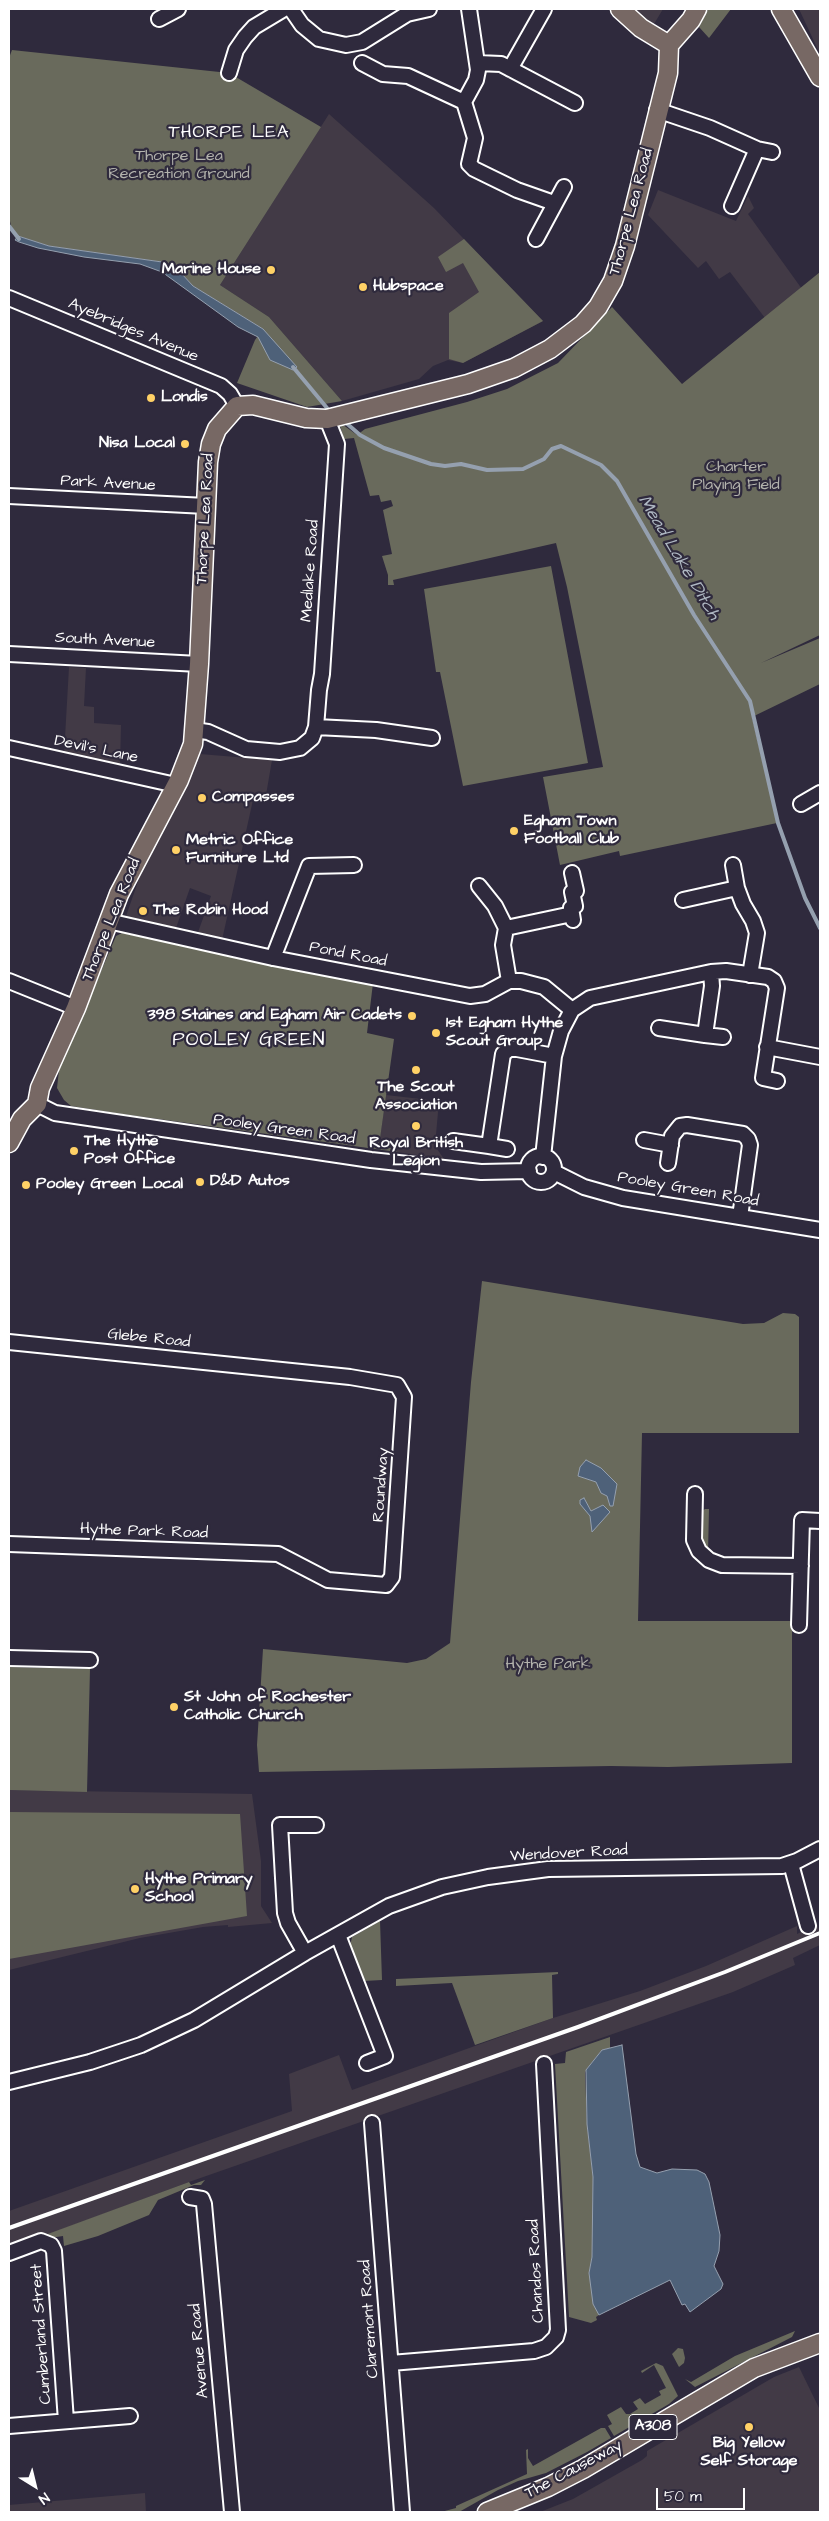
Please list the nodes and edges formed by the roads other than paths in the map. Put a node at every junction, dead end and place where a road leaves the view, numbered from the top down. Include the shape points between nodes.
1 (178, 9) edge
2 (284, 9) edge
3 (291, 9) edge
4 (428, 9) edge
5 (469, 9) edge
6 (544, 9) edge
7 (620, 9) edge
8 (697, 9) edge
9 (781, 9) edge
10 (158, 19) dead end
11 (669, 45) junction
12 (478, 62) junction
13 (362, 63) dead end
14 (510, 69) junction
15 (229, 73) dead end
16 (820, 77) edge
17 (464, 102) junction
18 (575, 103) dead end
19 (657, 110) junction
20 (757, 149) junction
21 (772, 152) dead end
22 (564, 187) dead end
23 (554, 203) junction
24 (732, 206) dead end
25 (536, 239) dead end
26 (9, 298) edge
27 (237, 406) junction
28 (327, 419) junction
29 (9, 496) edge
30 (206, 506) junction
31 (9, 654) edge
32 (199, 664) junction
33 (316, 727) junction
34 (194, 730) junction
35 (432, 738) dead end
36 (9, 748) edge
37 (176, 785) junction
38 (820, 793) edge
39 (801, 804) dead end
40 (354, 865) dead end
41 (733, 865) dead end
42 (572, 873) dead end
43 (479, 886) dead end
44 (737, 888) junction
45 (683, 900) dead end
46 (108, 921) junction
47 (506, 928) junction
48 (273, 958) junction
49 (711, 972) junction
50 (750, 975) junction
51 (9, 981) edge
52 (509, 981) junction
53 (76, 1008) junction
54 (572, 1010) junction
55 (659, 1028) dead end
56 (705, 1035) junction
57 (723, 1037) dead end
58 (767, 1048) junction
59 (554, 1056) junction
60 (820, 1057) edge
61 (777, 1081) dead end
62 (37, 1104) junction
63 (644, 1140) dead end
64 (453, 1141) dead end
65 (9, 1143) edge
66 (671, 1144) junction
67 (488, 1146) junction
68 (507, 1149) dead end
69 (543, 1157) junction
70 (668, 1163) dead end
71 (528, 1171) junction
72 (554, 1172) junction
73 (740, 1217) junction
74 (820, 1230) edge
75 (9, 1342) edge
76 (285, 1371) joint
77 (695, 1494) dead end
78 (820, 1521) edge
79 (9, 1544) edge
80 (278, 1554) joint
81 (801, 1566) junction
82 (799, 1625) dead end
83 (9, 1658) edge
84 (90, 1660) dead end
85 (316, 1825) dead end
86 (820, 1849) edge
87 (791, 1864) junction
88 (808, 1926) dead end
89 (338, 1935) junction
90 (305, 1953) junction
91 (367, 2063) dead end
92 (544, 2064) dead end
93 (9, 2082) edge
94 (372, 2123) dead end
95 (190, 2197) dead end
96 (9, 2254) edge
97 (820, 2343) edge
98 (391, 2363) junction
99 (130, 2416) dead end
100 (66, 2421) junction
101 (9, 2426) edge
102 (232, 2512) edge
103 (402, 2512) edge
104 (486, 2512) edge

1 - 10 street
2 - 15 street via 254,27 245,37 236,50
3 - 4 street via 302,25 319,39 346,45 362,42 407,14
5 - 12 street
6 - 14 street
7 - 11 main road via 641,28
8 - 11 main road
9 - 16 main road
11 - 19 main road, Thorpe Lea Road via 668,73
12 - 14 street via 501,64
12 - 17 street via 476,80
13 - 17 street via 383,74 408,76
14 - 18 street
17 - 23 street via 475,138 469,164 517,190
19 - 20 street
19 - 28 main road, Thorpe Lea Road via 625,246 613,281 598,307 583,324 550,349 492,376
20 - 21 street
20 - 24 street
22 - 23 street
23 - 25 street
26 - 27 street, Ayebridges Avenue via 221,386
27 - 28 main road, Thorpe Lea Road via 252,405 306,418
27 - 30 main road, Thorpe Lea Road via 217,429 211,444
28 - 33 street, Medlake Road via 336,444
29 - 30 street, Park Avenue
30 - 32 main road, Thorpe Lea Road
31 - 32 street, South Avenue
32 - 34 main road, Thorpe Lea Road
33 - 34 street via 312,738 300,748 280,752 246,749 208,732
33 - 35 street via 376,730
34 - 37 main road, Thorpe Lea Road via 187,762
36 - 37 street, Devil's Lane
37 - 46 main road, Thorpe Lea Road via 132,866
38 - 39 street
40 - 48 street via 309,866
41 - 44 street
42 - 47 street via 576,891 572,892 573,918
43 - 47 street via 495,906
44 - 45 street
44 - 50 street via 757,933
46 - 48 street, Pond Road
46 - 53 main road, Thorpe Lea Road
47 - 52 street via 503,945
48 - 52 street, Pond Road via 470,996 485,994
49 - 50 street
49 - 54 street via 590,998
49 - 56 street
50 - 58 street via 768,978 777,988
51 - 53 street
52 - 54 street via 544,987
53 - 62 main road, Thorpe Lea Road via 40,1088
54 - 59 street via 561,1031
55 - 56 street
56 - 57 street
58 - 60 street
58 - 61 street via 763,1078
59 - 67 street via 517,1049 509,1049 503,1054
59 - 69 street
62 - 65 main road, Thorpe Lea Road via 22,1119
62 - 71 street, Pooley Green Road via 49,1112 371,1160 481,1172
63 - 66 street
64 - 67 street
66 - 70 street
66 - 73 street via 675,1131 687,1125 743,1134 748,1139 750,1145
67 - 68 street
69 - 71 street via 533,1160
69 - 72 street, Pooley Green Road via 552,1162
71 - 72 street, Pooley Green Road via 532,1179 542,1182 550,1179
72 - 73 street, Pooley Green Road via 584,1187 623,1198
73 - 74 street, Pooley Green Road
75 - 76 street, Glebe Road
76 - 80 street, Roundway via 397,1385 404,1397 390,1582 382,1586 328,1580
77 - 81 street via 694,1540 699,1551 709,1560 722,1564
78 - 81 street via 802,1520
79 - 80 street, Hythe Park Road
81 - 82 street
83 - 84 street
85 - 90 street via 280,1825 285,1913
86 - 87 street
87 - 88 street
87 - 89 street, Wendover Road via 548,1869 488,1877 442,1887 389,1906
89 - 90 street, Wendover Road
89 - 91 street via 385,2056
90 - 93 street, Wendover Road via 194,2020 141,2045 90,2062
92 - 98 street, Chandos Road via 556,2336 546,2347 534,2351
94 - 98 street, Claremont Road
95 - 102 street, Avenue Road via 202,2199 204,2204
96 - 100 street, Cumberland Street via 41,2242 54,2251
97 - 104 main road, The Causeway / A308 via 754,2368 583,2469
98 - 103 street, Claremont Road
99 - 100 street
100 - 101 street

